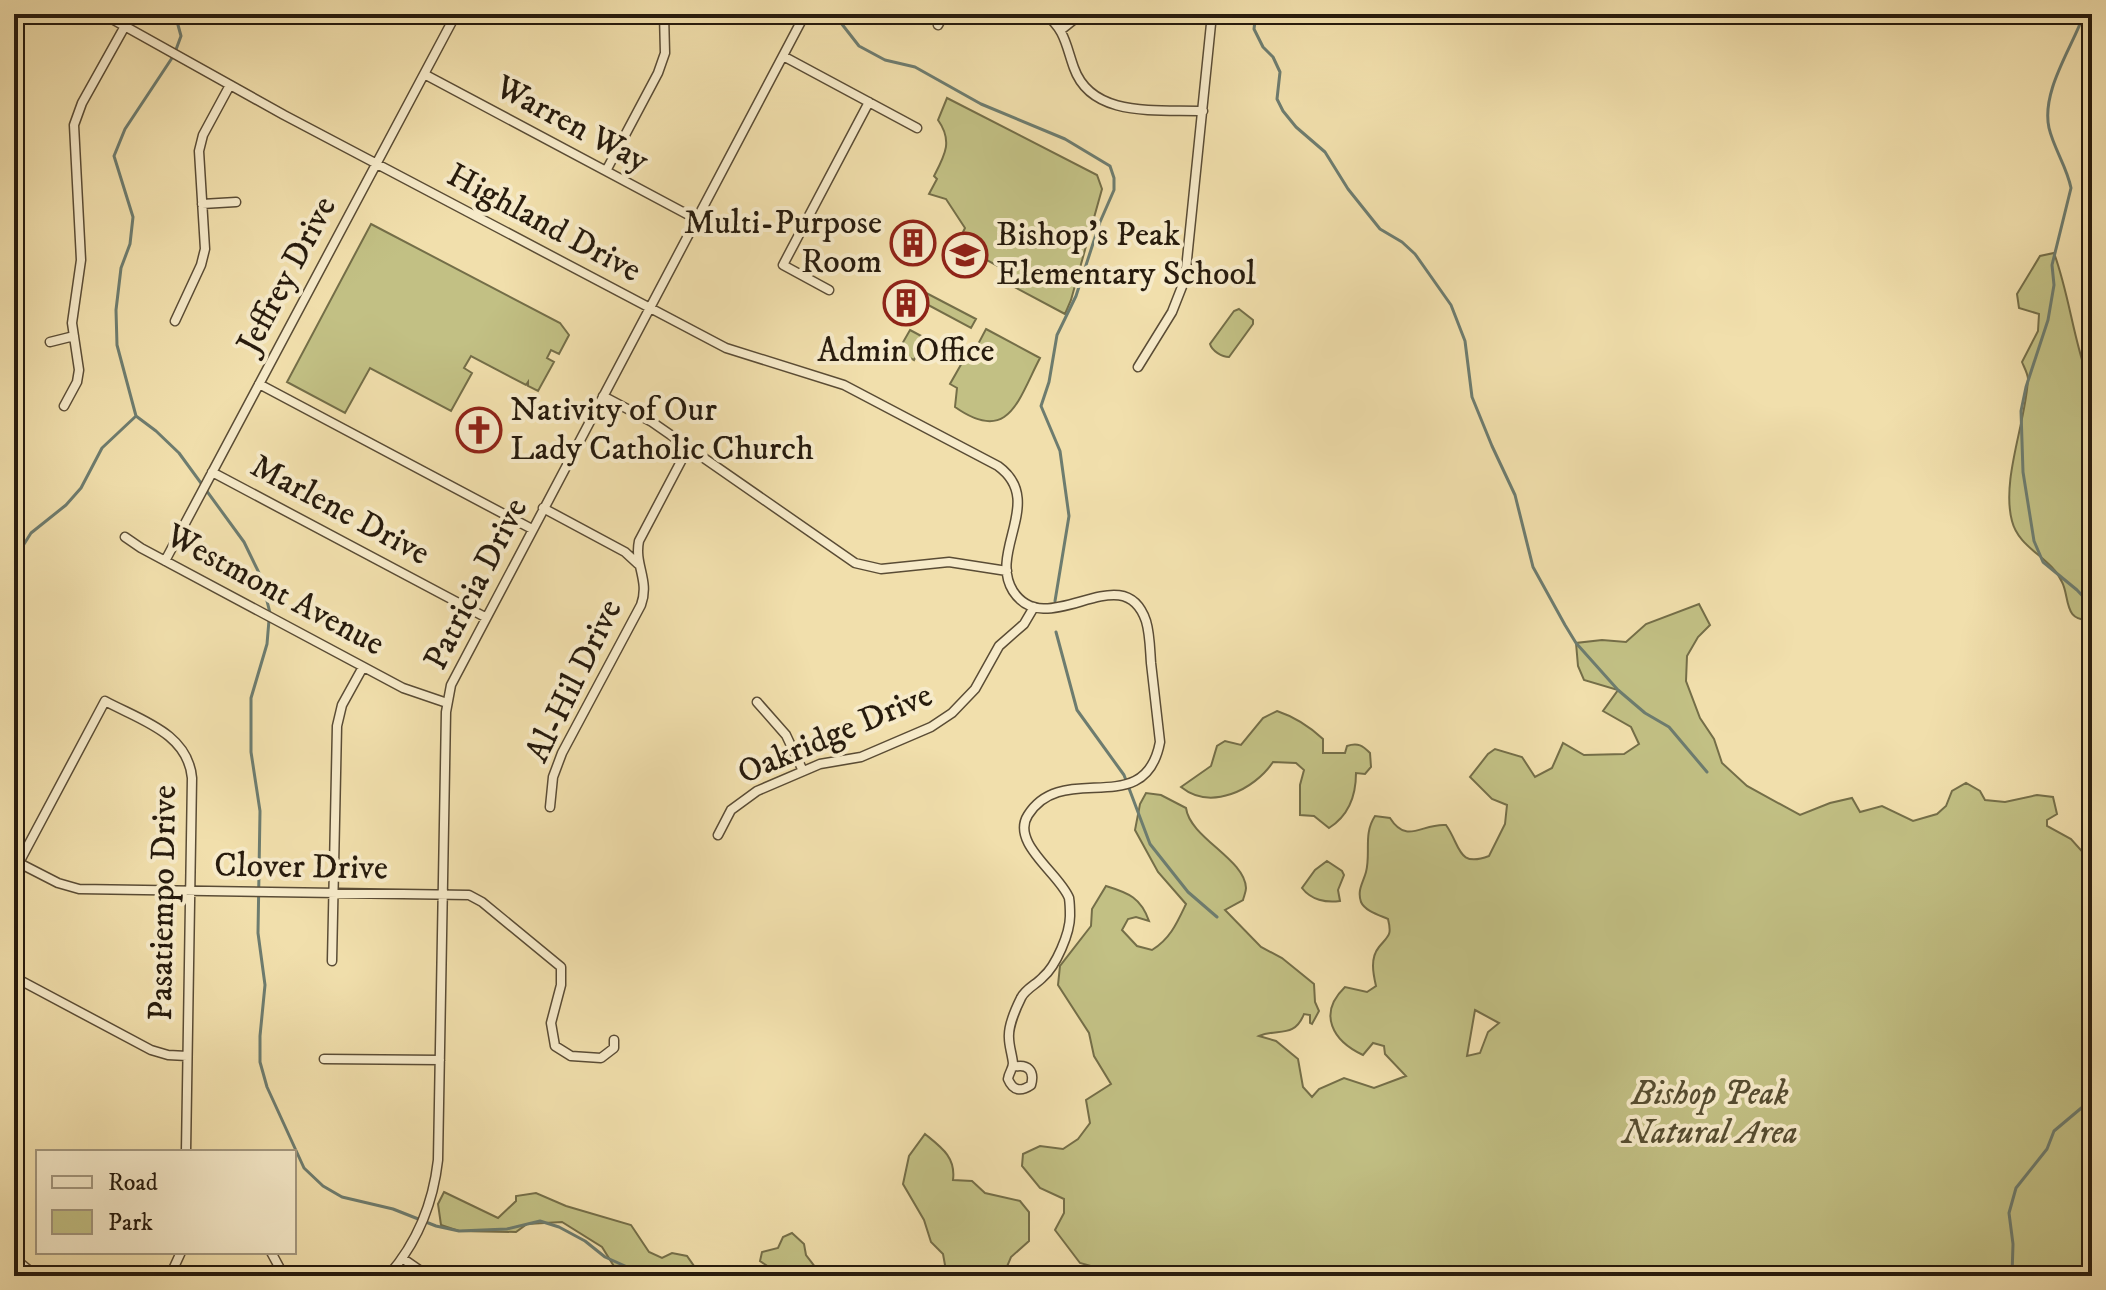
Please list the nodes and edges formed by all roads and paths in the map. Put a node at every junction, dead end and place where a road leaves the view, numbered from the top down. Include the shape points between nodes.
1 (103, 14) edge
2 (456, 14) edge
3 (664, 14) edge
4 (789, 14) edge
5 (944, 14) edge
6 (1045, 14) edge
7 (1081, 14) edge
8 (1212, 14) edge
9 (1275, 14) edge
10 (803, 17) edge
11 (938, 25) dead end
12 (125, 26) junction
13 (1061, 30) junction
14 (783, 56) junction
15 (424, 74) junction
16 (230, 85) junction
17 (869, 102) junction
18 (1203, 111) junction
19 (917, 128) dead end
20 (377, 163) junction
21 (606, 171) junction
22 (236, 202) dead end
23 (202, 204) junction
24 (696, 219) junction
25 (829, 290) dead end
26 (649, 308) junction
27 (175, 321) dead end
28 (74, 336) junction
29 (50, 342) dead end
30 (1138, 367) dead end
31 (259, 384) junction
32 (603, 396) junction
33 (64, 406) dead end
34 (688, 448) junction
35 (212, 472) junction
36 (543, 508) junction
37 (532, 529) junction
38 (125, 537) dead end
39 (165, 561) junction
40 (642, 570) junction
41 (1007, 571) junction
42 (1034, 607) junction
43 (485, 617) junction
44 (363, 667) junction
45 (757, 702) dead end
46 (447, 703) junction
47 (803, 771) junction
48 (550, 807) dead end
49 (718, 835) dead end
50 (19, 863) junction
51 (14, 872) edge
52 (190, 891) junction
53 (334, 894) junction
54 (443, 896) junction
55 (332, 961) dead end
56 (14, 977) edge
57 (614, 1040) dead end
58 (187, 1056) junction
59 (324, 1059) dead end
60 (440, 1060) junction
61 (1013, 1067) dead end
62 (186, 1150) edge
63 (180, 1254) edge
64 (272, 1254) edge
65 (14, 1258) edge
66 (402, 1258) junction
67 (36, 1276) edge
68 (170, 1276) edge
69 (284, 1276) edge
70 (388, 1276) edge
71 (428, 1276) edge

1 - 12 street, Highland Drive
2 - 15 street, Jeffrey Drive
3 - 21 street via 662,63
4 - 10 street
5 - 11 street
6 - 13 street
7 - 13 street
8 - 9 street
8 - 18 street
10 - 14 street, Patricia Drive
12 - 16 street, Highland Drive
12 - 28 street via 74,125 81,260
13 - 18 street via 1078,78 1102,101
14 - 17 street
14 - 24 street, Patricia Drive
15 - 20 street, Jeffrey Drive
15 - 21 street, Warren Way
16 - 20 street, Highland Drive
16 - 23 street via 201,140
17 - 19 street
17 - 25 street via 783,265
18 - 30 street via 1183,287
20 - 26 street, Highland Drive
20 - 31 street, Jeffrey Drive
21 - 24 street, Warren Way
22 - 23 street
23 - 27 street via 203,259
24 - 26 street, Patricia Drive
26 - 32 street, Patricia Drive
26 - 41 street, Highland Drive via 740,354 844,385 1005,472 1018,498
28 - 29 street
28 - 33 street via 78,376
31 - 35 street, Jeffrey Drive
31 - 37 street
32 - 34 street
32 - 36 street, Patricia Drive
34 - 40 street, Al-Hil Drive via 639,541
34 - 41 street via 863,567 949,562
35 - 39 street, Jeffrey Drive
35 - 43 street, Marlene Drive
36 - 37 street, Patricia Drive
36 - 40 street via 625,552
37 - 43 street, Patricia Drive
38 - 39 street, Westmont Avenue
39 - 44 street, Westmont Avenue
40 - 48 street, Al-Hil Drive via 641,605 562,753
41 - 42 street via 1015,593
42 - 47 street, Oakridge Drive via 952,713 861,757
42 - 61 street via 1049,611 1111,595 1136,606 1148,630 1160,742 1149,773 1141,779 1056,791 1026,818 1030,845 1068,896 1070,921 1047,974 1022,994 1008,1035
43 - 46 street, Patricia Drive via 454,676
44 - 46 street, Westmont Avenue via 418,695
44 - 53 street via 337,726
45 - 47 street via 786,735
46 - 54 street, Patricia Drive
47 - 49 street, Oakridge Drive via 739,802
50 - 51 street
50 - 52 street, Clover Drive via 72,888
50 - 52 street, Pasatiempo Drive via 105,701 175,740 188,757
52 - 53 street, Clover Drive
52 - 58 street, Pasatiempo Drive
53 - 54 street, Clover Drive
53 - 55 street
54 - 57 street, Clover Drive via 469,895 482,902 561,967 551,1023 555,1046 571,1056 601,1058 614,1048
54 - 60 street, Patricia Drive
56 - 58 street via 151,1050
58 - 62 street, Pasatiempo Drive
59 - 60 street
60 - 66 street, Patricia Drive via 437,1171 429,1206
63 - 68 street
64 - 69 street
65 - 67 street
66 - 70 street, Patricia Drive
66 - 71 street

